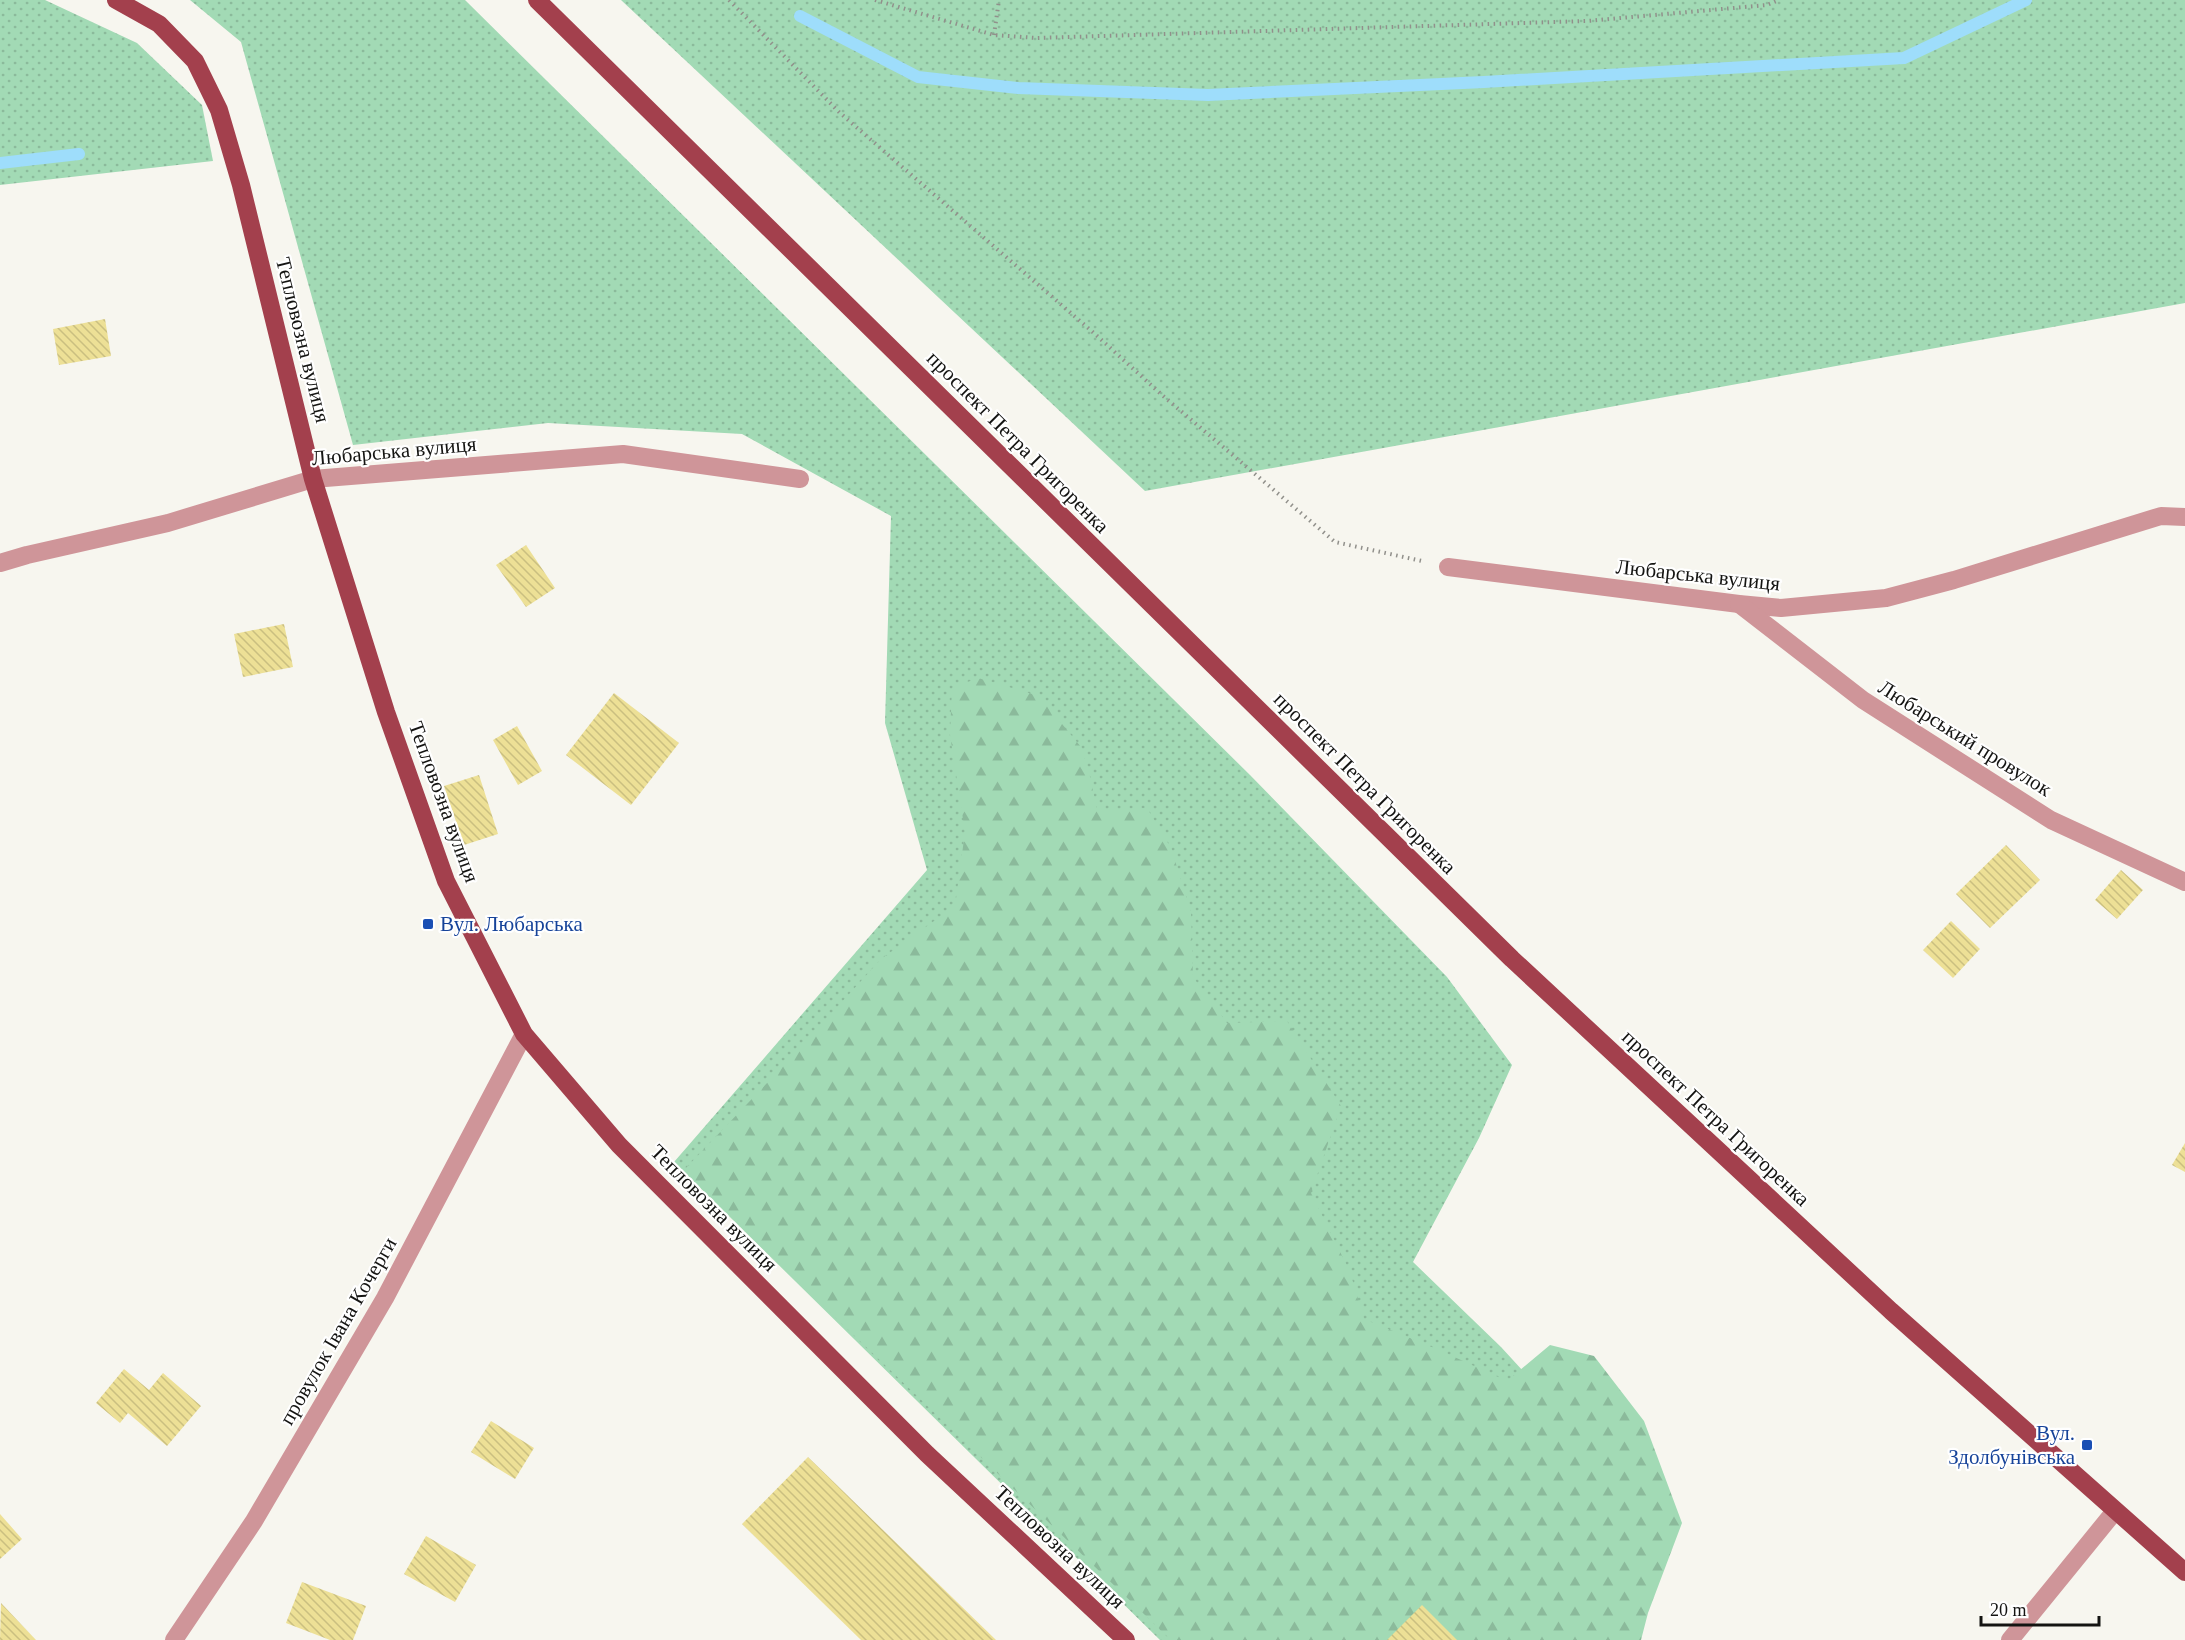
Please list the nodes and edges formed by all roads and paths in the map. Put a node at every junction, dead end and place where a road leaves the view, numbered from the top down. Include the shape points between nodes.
1 (116, 0) edge
2 (537, 0) edge
3 (729, 0) edge
4 (875, 0) edge
5 (999, 0) edge
6 (1779, 0) edge
7 (994, 35) junction
8 (800, 478) dead end
9 (313, 479) junction
10 (2185, 518) edge
11 (0, 563) edge
12 (1448, 567) joint
13 (1739, 604) junction
14 (2185, 882) edge
15 (524, 1034) junction
16 (2115, 1511) junction
17 (2185, 1572) edge
18 (174, 1640) edge
19 (1126, 1640) edge
20 (2010, 1640) edge

1 - 9 main road, Тепловозна вулиця via 159,24 195,61 219,110 242,185
2 - 16 main road, проспект Петра Григоренка via 1512,959 1891,1311
3 - 12 path via 840,113 1335,542
4 - 7 path
5 - 7 path
6 - 7 path via 1767,5 1587,21 1037,38
8 - 9 street, Любарська вулиця via 623,454
9 - 11 street, Любарська вулиця via 168,523
9 - 15 main road, Тепловозна вулиця via 386,712 446,880
10 - 13 street, Любарська вулиця via 2161,516 1886,598 1781,608
12 - 13 street, Любарська вулиця
13 - 14 street, Любарський провулок via 1863,700 2051,820
15 - 18 street, провулок Івана Кочерги via 385,1298 254,1521
15 - 19 main road, Тепловозна вулиця via 619,1145 927,1454
16 - 17 main road, проспект Петра Григоренка
16 - 20 street

